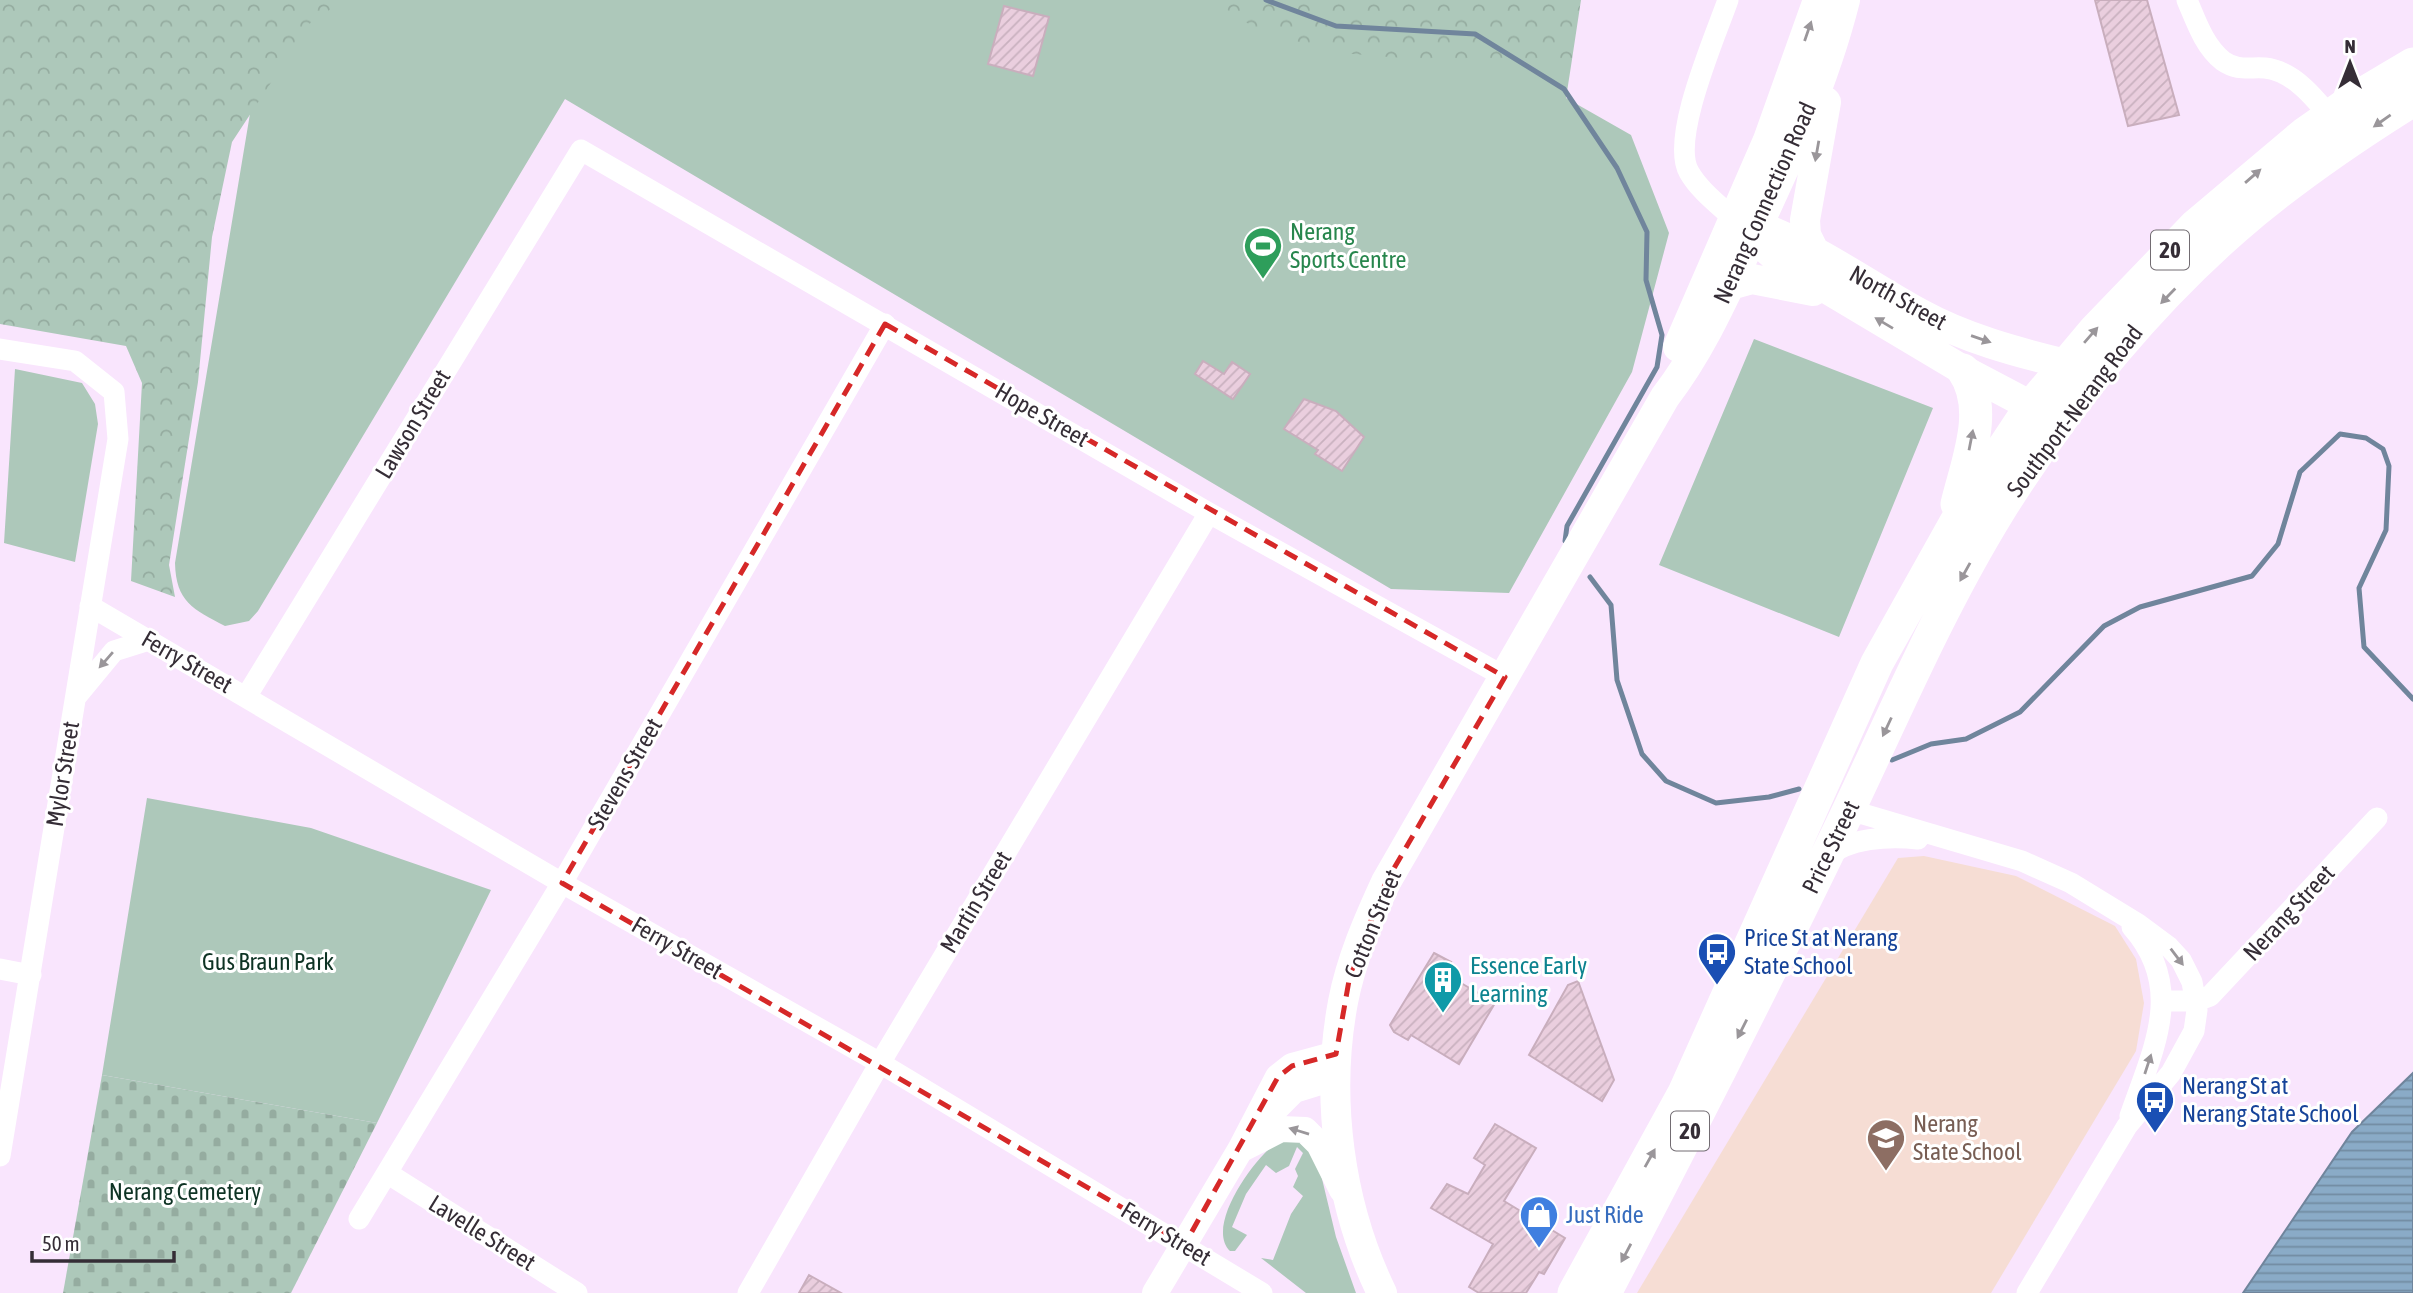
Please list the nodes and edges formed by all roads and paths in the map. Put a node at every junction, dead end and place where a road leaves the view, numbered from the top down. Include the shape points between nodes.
1 (1728, 0) edge
2 (2187, 0) edge
3 (1835, 4) edge
4 (2413, 64) edge
5 (2413, 100) edge
6 (2329, 116) junction
7 (2351, 143) junction
8 (581, 150) joint
9 (1748, 227) junction
10 (1813, 249) junction
11 (1730, 285) junction
12 (1844, 299) junction
13 (885, 324) junction
14 (0, 349) edge
15 (1963, 370) junction
16 (2079, 373) junction
17 (1665, 397) junction
18 (2031, 406) junction
19 (1209, 513) junction
20 (1998, 513) joint
21 (1950, 530) junction
22 (90, 606) junction
23 (149, 640) junction
24 (1505, 677) junction
25 (246, 697) junction
26 (75, 698) junction
27 (1848, 813) junction
28 (2378, 818) dead end
29 (1952, 842) junction
30 (1824, 862) junction
31 (562, 883) junction
32 (1772, 897) junction
33 (2103, 903) junction
34 (0, 969) edge
35 (31, 975) junction
36 (2163, 1001) junction
37 (2196, 1001) junction
38 (880, 1063) junction
39 (1336, 1065) junction
40 (2127, 1126) junction
41 (1240, 1150) junction
42 (0, 1156) edge
43 (387, 1173) junction
44 (1349, 1204) junction
45 (359, 1219) dead end
46 (1185, 1244) junction
47 (1381, 1286) edge
48 (577, 1293) edge
49 (748, 1293) edge
50 (1155, 1293) edge
51 (1262, 1293) edge
52 (1574, 1293) edge
53 (1605, 1293) edge
54 (2027, 1293) edge

1 - 9 street, North Street via 1686,123 1682,149 1689,173
2 - 6 street via 2204,38 2222,60 2237,68 2267,68 2286,75
3 - 9 main road, Nerang Connection Road via 1800,134
3 -> 10 main road via 1805,220
4 - 6 main road, Southport-Nerang Road / 20
5 -> 7 main road, Southport-Nerang Road / 20
6 - 7 street
16 -> 6 main road, Southport-Nerang Road / 20 via 2151,269 2196,225
7 -> 16 main road, Southport-Nerang Road / 20 via 2234,230 2141,324
8 - 13 street, Hope Street
8 - 25 street, Lawson Street
9 - 10 main road, North Street
9 - 11 main road, Nerang Connection Road
9 - 12 main road, North Street via 1779,260
9 - 17 main road, Nerang Connection Road via 1672,359
10 -> 16 main road, North Street via 1921,314
11 - 12 main road via 1766,280
11 - 17 main road, Nerang Connection Road via 1688,367
15 -> 12 main road, North Street
13 - 19 street, Hope Street
13 - 31 street, Stevens Street
14 - 22 street, Mylor Street via 75,361 114,392 118,439
15 - 18 main road, North Street
21 -> 15 main road via 1975,419 1973,384
16 - 18 main road via 2059,401
16 - 20 main road, Southport-Nerang Road / 20
17 - 24 main road, Nerang Connection Road
18 - 21 main road, Southport-Nerang Road / 20
19 - 24 street, Hope Street
19 - 38 street, Martin Street
20 -> 27 main road, Price Street / 20 via 1915,665
21 - 32 main road, Price Street / 20 via 1877,663
22 - 23 street, Ferry Street
22 - 26 street, Mylor Street
23 - 25 street, Ferry Street
23 -> 26 street via 114,651
24 - 39 main road, Cotton Street via 1371,914 1350,975
25 - 31 street, Ferry Street
26 - 35 street, Mylor Street
27 - 29 street
27 - 30 main road, Price Street / 20
27 - 32 main road via 1821,824
28 - 37 street, Nerang Street via 2226,981 2210,996
29 - 30 street via 1908,838 1856,843 1837,850
29 - 33 street via 2022,862
30 -> 53 main road, Price Street / 20
31 - 38 street, Ferry Street
31 - 43 street, Stevens Street
52 -> 32 main road, Price Street / 20 via 1684,1093
33 - 36 street via 2133,928 2147,947 2157,968
33 -> 37 street via 2169,947 2181,960
34 - 35 street
35 - 42 street, Mylor Street
36 - 37 street
40 -> 36 street via 2160,1027
37 - 40 street via 2194,1031 2171,1073
38 - 46 street, Ferry Street
38 - 49 street, Martin Street
39 - 41 street via 1292,1066 1278,1077
39 - 44 main road via 1339,1137
40 - 54 street
44 -> 41 street via 1319,1144 1305,1130 1281,1129
41 - 46 street
43 - 45 street, Stevens Street
43 - 48 street, Lavelle Street
44 - 47 main road via 1358,1240
46 - 50 street
46 - 51 street, Ferry Street

